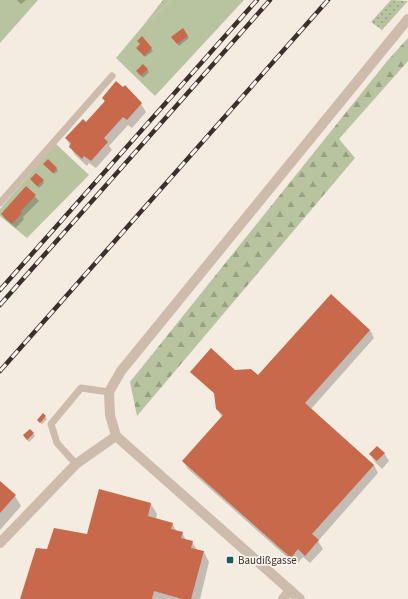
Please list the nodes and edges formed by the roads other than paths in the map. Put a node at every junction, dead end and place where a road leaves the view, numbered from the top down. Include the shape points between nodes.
1 (408, 19) edge
2 (112, 76) dead end
3 (0, 203) edge
4 (110, 392) junction
5 (116, 436) junction
6 (76, 464) junction
7 (0, 543) edge
8 (290, 590) junction
9 (283, 599) edge
10 (300, 599) edge

1 - 4 street via 121,371
2 - 3 lane
4 - 5 street via 110,415
4 - 6 lane via 81,388 51,424 57,443
5 - 6 street
5 - 8 street via 253,560
6 - 7 street
8 - 9 street
8 - 10 street

